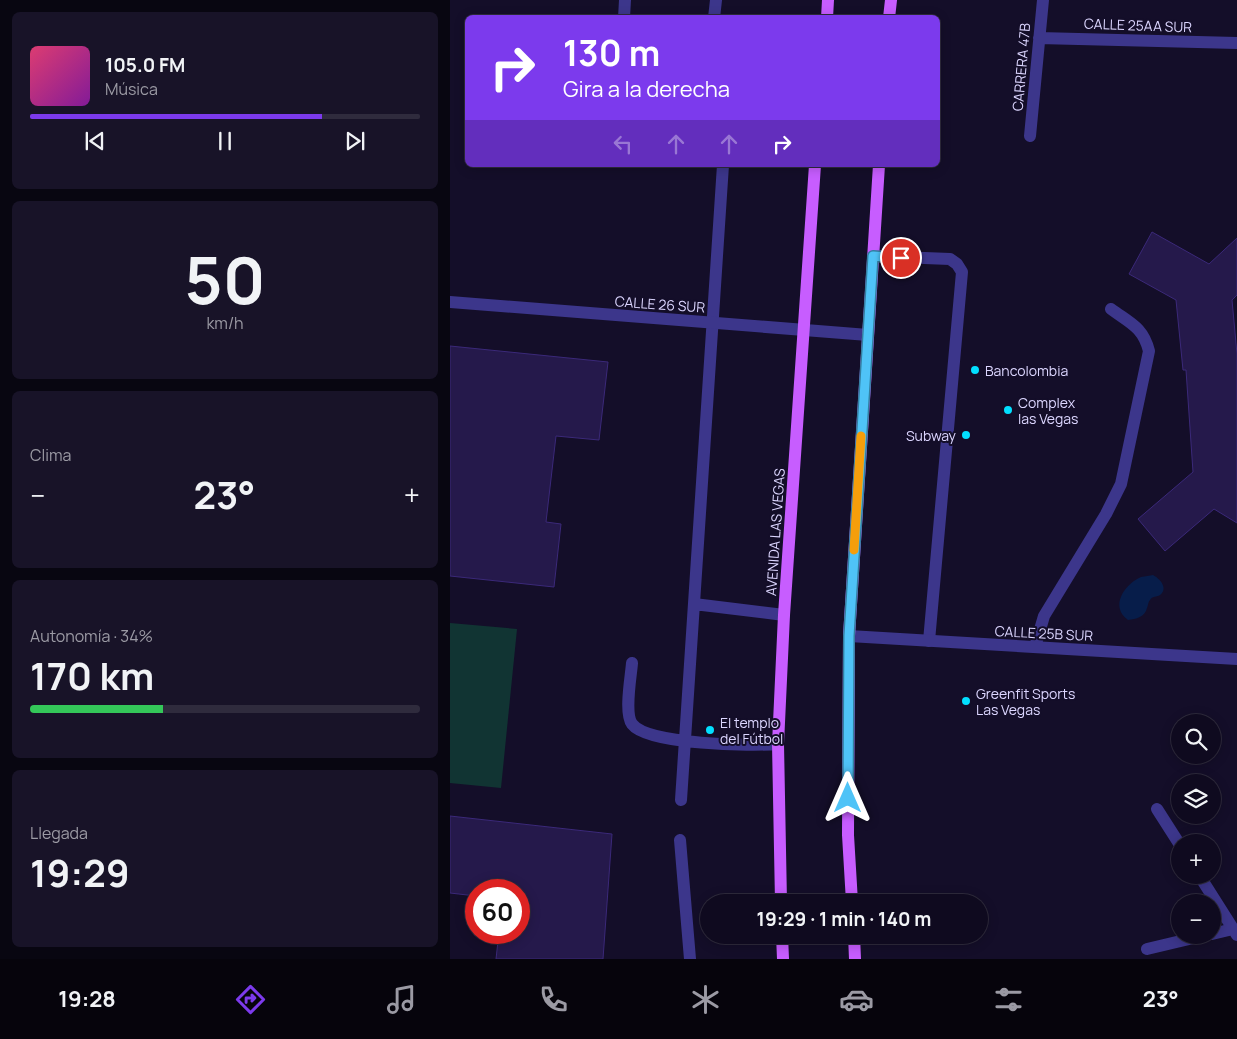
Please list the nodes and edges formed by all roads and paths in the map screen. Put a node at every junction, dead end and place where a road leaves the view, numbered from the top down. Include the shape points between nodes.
1 (626, 0) edge
2 (716, 0) edge
3 (828, 0) edge
4 (891, 0) edge
5 (1043, 0) edge
6 (624, 15) edge
7 (714, 15) edge
8 (826, 15) edge
9 (889, 15) edge
10 (1039, 38) junction
11 (1237, 43) edge
12 (1030, 136) dead end
13 (723, 167) edge
14 (815, 167) edge
15 (879, 167) edge
16 (873, 256) junction
17 (450, 302) edge
18 (1111, 309) dead end
19 (712, 323) junction
20 (803, 330) junction
21 (868, 335) junction
22 (694, 604) junction
23 (784, 615) junction
24 (849, 636) junction
25 (929, 641) junction
26 (1035, 647) junction
27 (1237, 659) edge
28 (632, 663) dead end
29 (685, 741) junction
30 (778, 744) junction
31 (681, 800) dead end
32 (1158, 809) dead end
33 (1173, 834) edge
34 (680, 840) dead end
35 (1205, 884) edge
36 (781, 894) edge
37 (852, 894) edge
38 (1235, 932) edge
39 (1221, 933) edge
40 (1171, 943) edge
41 (782, 944) edge
42 (854, 944) edge
43 (1147, 949) dead end
44 (690, 959) edge
45 (783, 959) edge
46 (855, 959) edge

1 - 6 street
2 - 7 street
3 - 8 main road
4 - 9 main road
5 - 10 street, CARRERA 47B
10 - 11 street, CALLE 25AA SUR
10 - 12 street, CARRERA 47B
13 - 19 street
14 - 20 main road, AVENIDA LAS VEGAS
15 - 16 main road
16 - 21 main road
16 - 25 street via 950,259 962,272
17 - 19 street, CALLE 26 SUR
18 - 26 street via 1138,328 1149,351 1121,484 1044,616
19 - 20 street, CALLE 26 SUR
19 - 22 street
20 - 21 street, CALLE 26 SUR
20 - 23 main road, AVENIDA LAS VEGAS
21 - 24 main road
22 - 23 street
22 - 29 street
23 - 30 main road, AVENIDA LAS VEGAS
24 - 25 street, CALLE 25B SUR
24 - 37 main road via 848,826
25 - 26 street, CALLE 25B SUR
26 - 27 street, CALLE 25B SUR
28 - 29 street via 628,713 632,724 646,734
29 - 30 street
29 - 31 street
30 - 36 main road, AVENIDA LAS VEGAS
32 - 33 street
34 - 44 street
35 - 38 street
38 - 39 street
40 - 43 street
41 - 45 main road
42 - 46 main road

